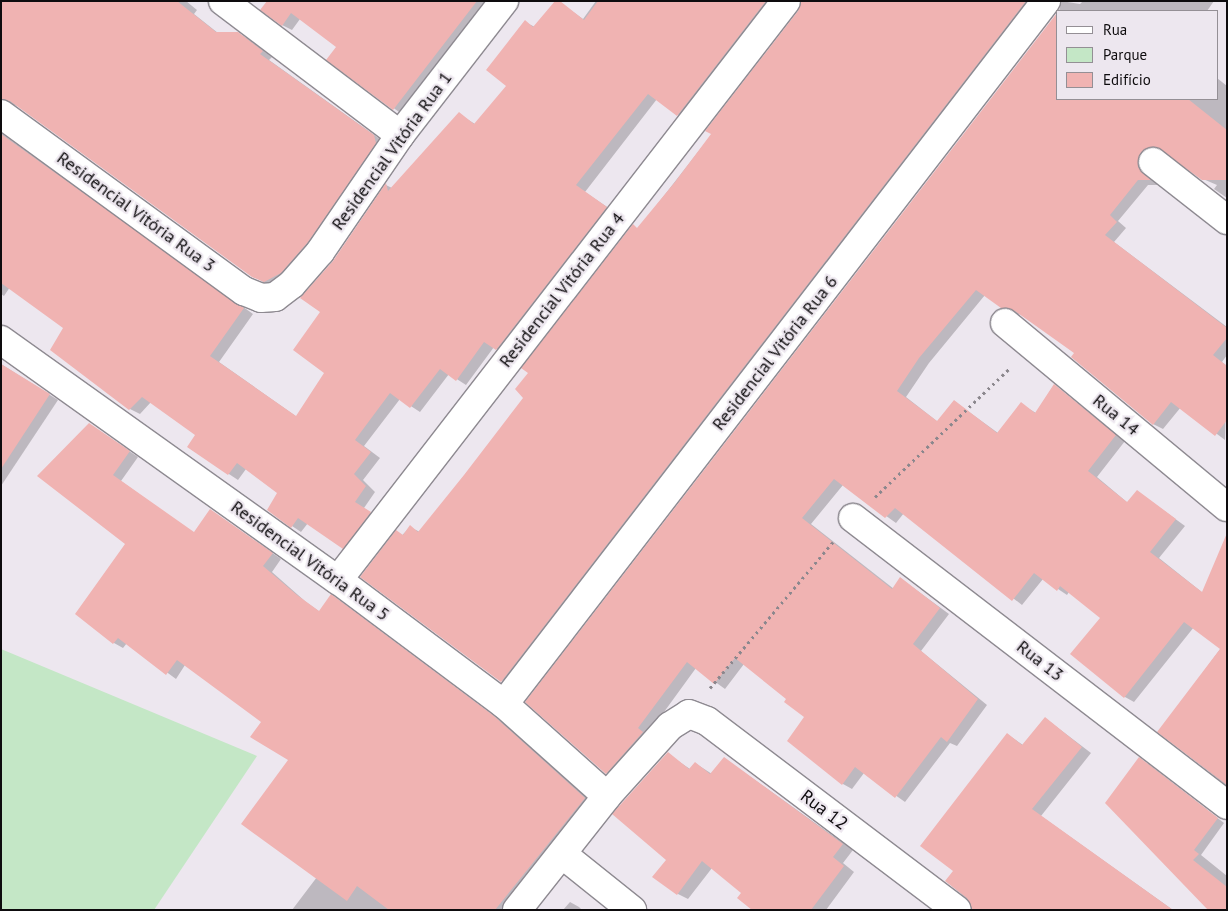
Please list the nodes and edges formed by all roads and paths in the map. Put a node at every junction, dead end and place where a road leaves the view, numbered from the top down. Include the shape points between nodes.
1 (223, 1) edge
2 (504, 1) edge
3 (786, 1) edge
4 (1046, 1) edge
5 (1, 114) edge
6 (400, 135) junction
7 (1153, 162) dead end
8 (1227, 220) edge
9 (275, 297) joint
10 (1004, 323) dead end
11 (1, 340) edge
12 (1227, 507) edge
13 (853, 518) dead end
14 (338, 580) junction
15 (504, 704) junction
16 (607, 796) junction
17 (1227, 805) edge
18 (562, 854) junction
19 (518, 910) edge
20 (632, 910) edge
21 (957, 910) edge

1 - 6 street
2 - 6 street, Residencial Vitória Rua 1
3 - 14 street, Residencial Vitória Rua 4
4 - 15 street, Residencial Vitória Rua 6
5 - 9 street, Residencial Vitória Rua 3 via 244,291 262,298
6 - 9 street, Residencial Vitória Rua 1 via 320,252 292,284
7 - 8 street
10 - 12 street, Rua 14
11 - 14 street, Residencial Vitória Rua 5
13 - 17 street, Rua 13
14 - 15 street, Residencial Vitória Rua 5
15 - 16 street, Residencial Vitória Rua 5
16 - 18 street
16 - 21 street, Rua 12 via 670,726 689,714 707,721
18 - 19 street
18 - 20 street

